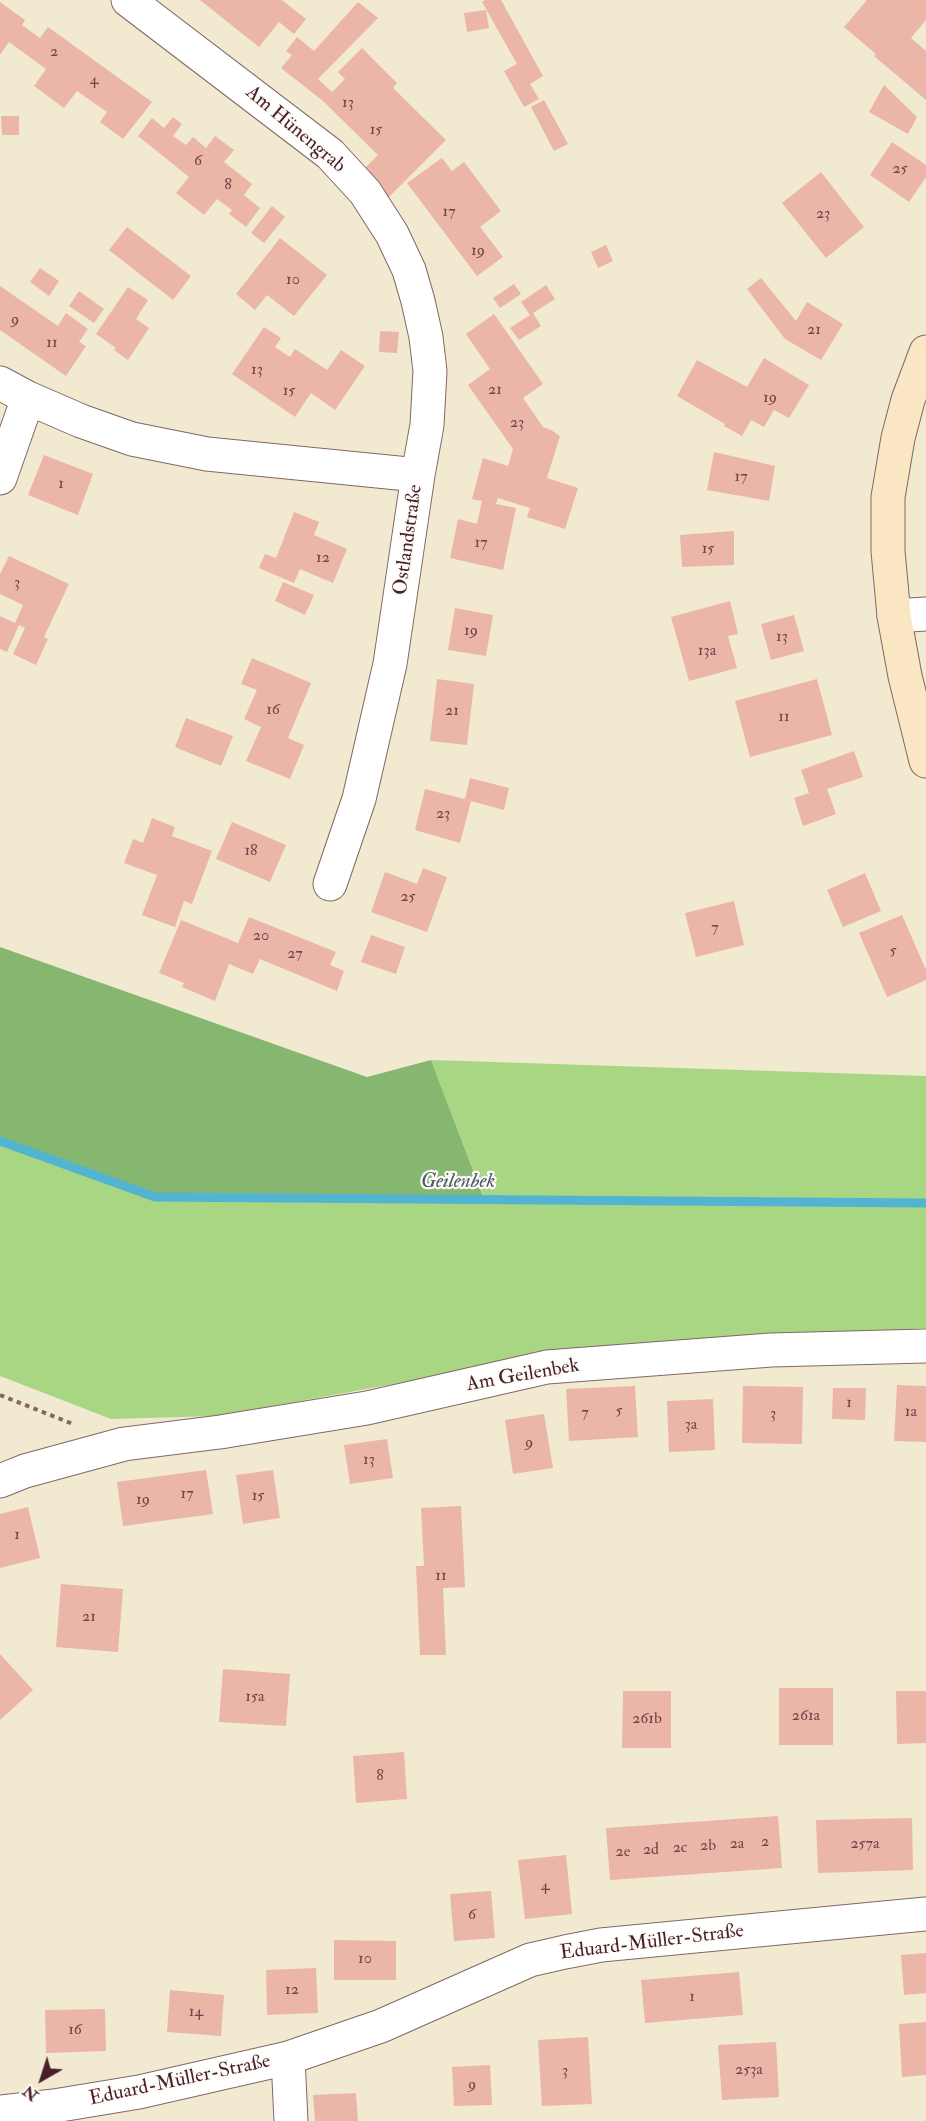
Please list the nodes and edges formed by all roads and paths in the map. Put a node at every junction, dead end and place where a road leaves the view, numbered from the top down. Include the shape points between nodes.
1 (128, 0) edge
2 (926, 352) edge
3 (14, 391) edge
4 (417, 475) junction
5 (0, 478) edge
6 (926, 614) edge
7 (894, 616) junction
8 (926, 761) edge
9 (330, 884) dead end
10 (926, 1346) edge
11 (0, 1395) edge
12 (124, 1444) junction
13 (0, 1481) edge
14 (926, 1914) edge
15 (288, 2058) junction
16 (0, 2112) edge
17 (291, 2121) edge

1 - 4 street, Am Hünengrab via 330,154 365,192 392,234 418,301 430,372 427,425
2 - 7 main road via 898,438 888,497
3 - 4 street, Ostlandstraße via 81,421 142,441 207,453
3 - 5 street
4 - 9 street, Ostlandstraße via 390,664 359,799
6 - 7 street
7 - 8 main road
10 - 12 street, Am Geilenbek via 771,1350 547,1367 367,1408
11 - 12 path
12 - 13 street, Am Geilenbek
14 - 15 street, Eduard-Müller-Straße via 601,1945 565,1952 530,1960 381,2026
15 - 16 street, Eduard-Müller-Straße via 139,2092
15 - 17 street, Eduard-Müller-Straße

